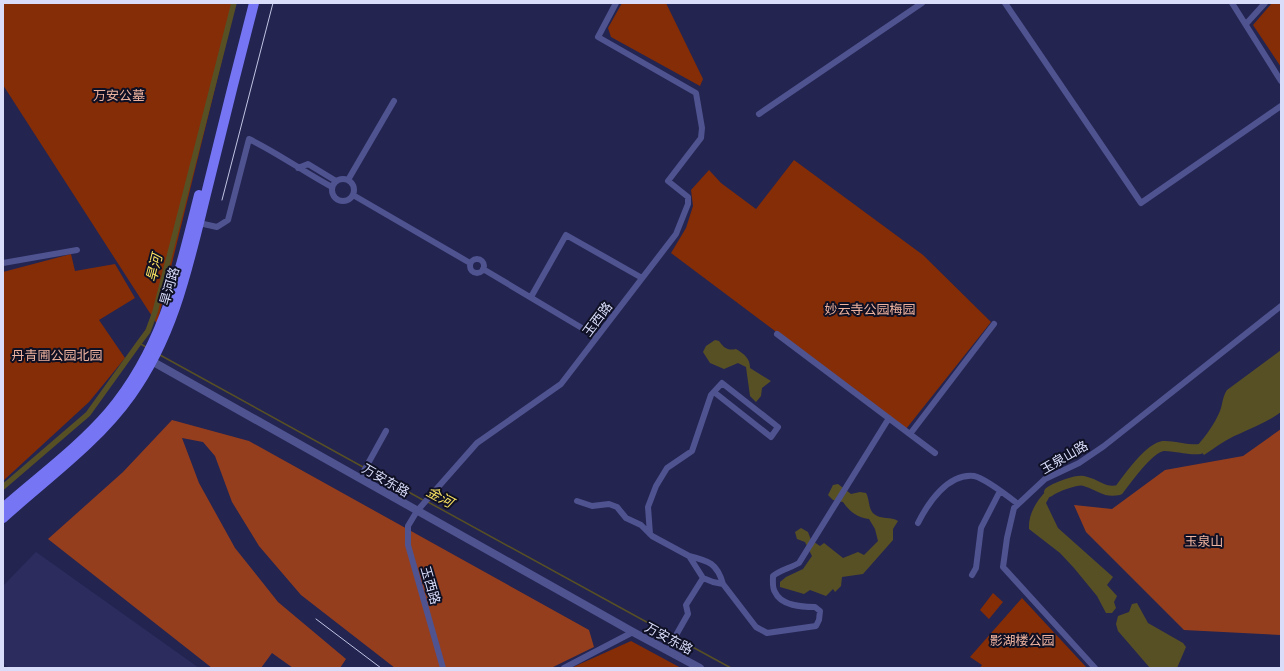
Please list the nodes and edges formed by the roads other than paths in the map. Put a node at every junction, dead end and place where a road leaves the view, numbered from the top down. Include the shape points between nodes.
1 (248, 3) edge
2 (254, 3) edge
3 (616, 3) edge
4 (922, 3) edge
5 (1004, 3) edge
6 (1232, 3) edge
7 (1265, 3) edge
8 (1246, 24) junction
9 (1281, 81) edge
10 (394, 101) dead end
11 (1281, 106) edge
12 (759, 114) dead end
13 (298, 168) junction
14 (348, 180) junction
15 (336, 181) junction
16 (332, 187) junction
17 (353, 195) junction
18 (199, 224) junction
19 (77, 250) dead end
20 (3, 264) edge
21 (470, 264) junction
22 (483, 270) junction
23 (642, 278) junction
24 (531, 297) junction
25 (1281, 306) edge
26 (994, 324) dead end
27 (777, 334) dead end
28 (598, 337) junction
29 (152, 353) junction
30 (714, 392) junction
31 (889, 418) junction
32 (386, 431) dead end
33 (910, 434) junction
34 (936, 453) dead end
35 (360, 478) junction
36 (1000, 491) junction
37 (577, 501) dead end
38 (1018, 504) junction
39 (3, 508) edge
40 (420, 508) junction
41 (3, 518) edge
42 (918, 523) dead end
43 (650, 534) junction
44 (689, 556) junction
45 (972, 575) dead end
46 (703, 578) junction
47 (723, 584) junction
48 (633, 632) junction
49 (668, 651) junction
50 (443, 668) edge
51 (564, 668) edge
52 (700, 668) edge
53 (1095, 668) edge

1 - 29 main road, 旱河路 via 175,287
2 - 18 main road, 旱河路
3 - 23 street, 玉西路 via 598,37 696,93 702,128 701,138 668,181 688,197 688,204 676,234
4 - 12 street
5 - 11 street via 1141,203
6 - 8 street
7 - 8 street
8 - 9 street
10 - 14 street
13 - 15 street via 308,164
13 - 16 street
13 - 18 street via 274,151 249,139 228,220 217,227
14 - 15 street
14 - 17 street via 354,188
15 - 16 street
16 - 17 street via 335,197 341,201 348,200
17 - 21 street
18 - 29 main road, 旱河路 via 182,289
19 - 20 street
21 - 22 street via 470,270 474,273
21 - 22 street via 479,259 483,262
22 - 24 street
23 - 24 street via 566,236
23 - 28 street, 玉西路
24 - 28 street
25 - 38 street, 玉泉山路 via 1104,446 1079,463 1045,479
26 - 33 street
27 - 31 street
28 - 40 street, 玉西路 via 562,384 477,443
29 - 35 street, 万安东路
29 - 39 main road, 旱河路 via 108,412
29 - 41 main road, 旱河路 via 131,395 114,417 83,448
30 - 30 street via 722,383 778,427 771,437
30 - 43 street via 704,412 692,451 667,468 656,486 648,507
31 - 33 street
31 - 47 street via 799,563 773,576 775,593 779,598 798,607 815,607 820,611 820,620 816,626 767,633 756,627
32 - 35 street
33 - 34 street
35 - 40 street, 万安东路
36 - 38 street
36 - 42 street via 975,476 964,477 946,486 933,499
36 - 45 street via 981,528 976,568
37 - 43 street via 592,506 609,504 617,507 626,518 641,525
38 - 53 street, 玉泉山路 via 1014,508 1003,567
40 - 48 street, 万安东路
40 - 50 street, 玉西路 via 408,526 408,545
43 - 44 street
44 - 46 street
44 - 47 street via 709,562 719,572
46 - 47 street
46 - 49 street via 686,605 688,614
48 - 49 street, 万安东路
48 - 51 street
49 - 52 street, 万安东路

